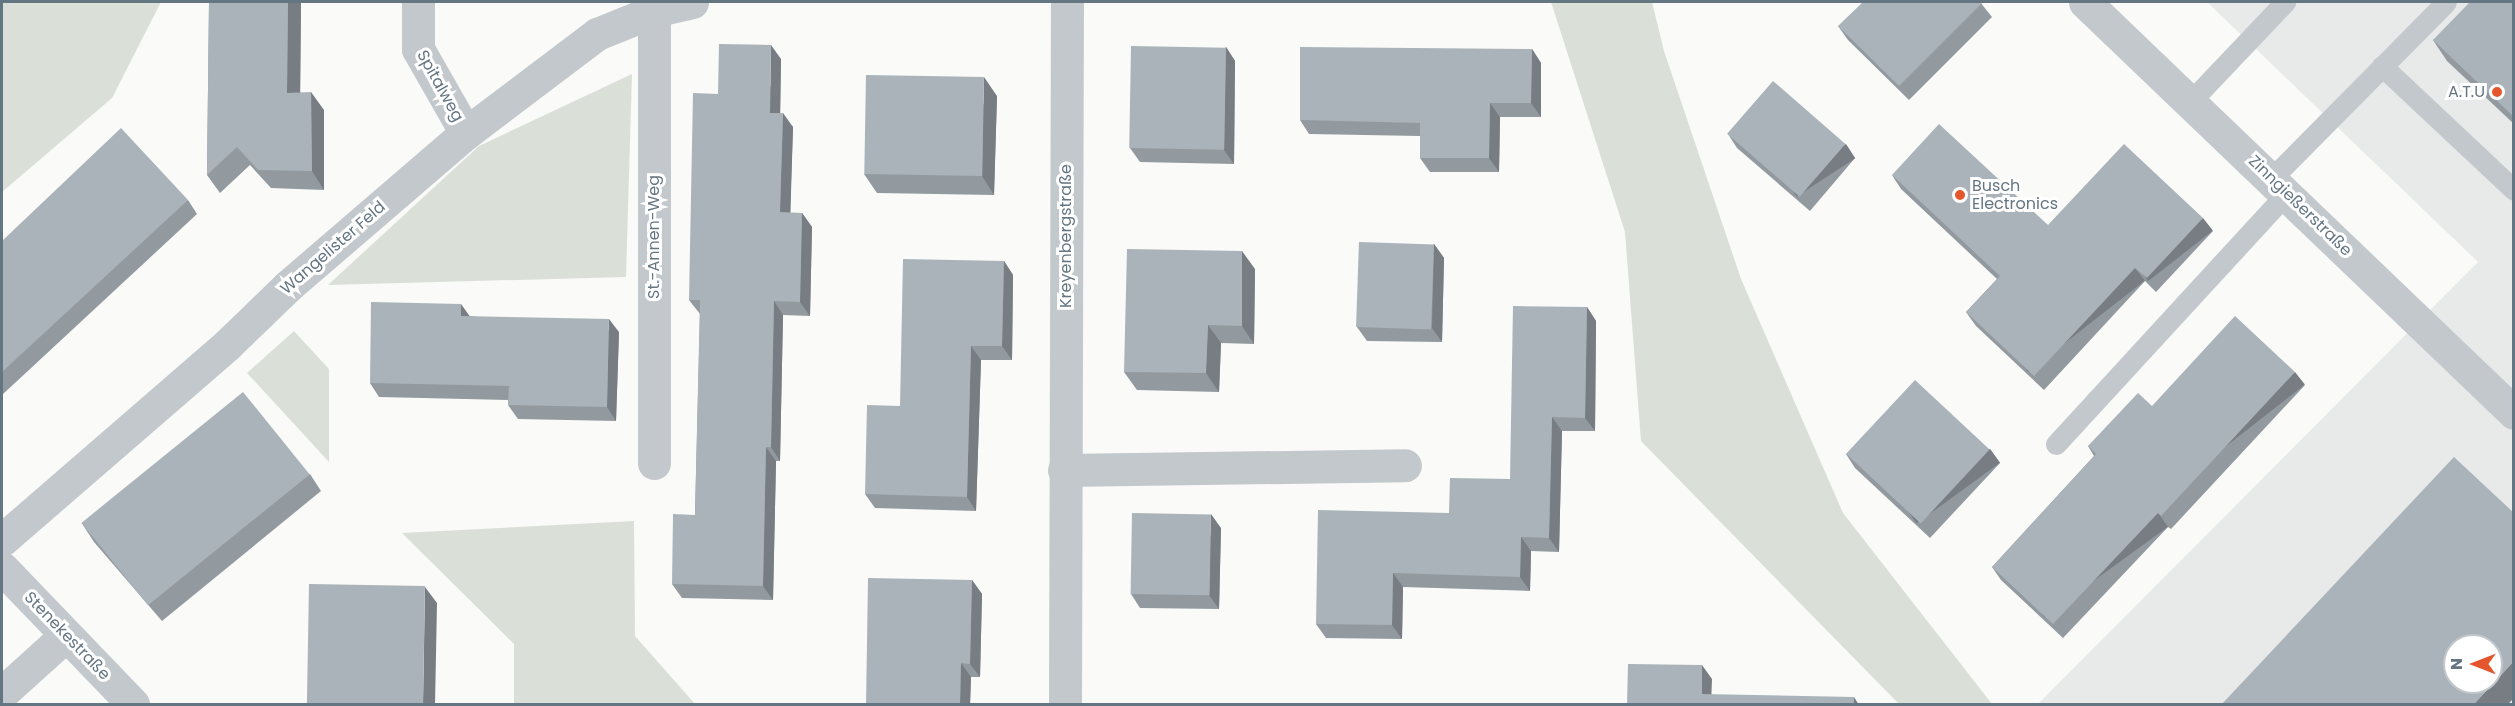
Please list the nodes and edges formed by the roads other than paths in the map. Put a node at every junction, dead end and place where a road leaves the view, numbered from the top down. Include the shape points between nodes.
1 (418, 2) edge
2 (692, 2) edge
3 (1067, 2) edge
4 (2085, 2) edge
5 (2445, 2) edge
6 (2278, 4) edge
7 (654, 11) junction
8 (2382, 66) junction
9 (2191, 101) junction
10 (466, 133) junction
11 (2279, 186) junction
12 (2514, 190) edge
13 (2514, 413) edge
14 (2056, 444) dead end
15 (654, 463) dead end
16 (1405, 465) dead end
17 (1064, 470) junction
18 (2, 540) edge
19 (2, 568) edge
20 (65, 636) junction
21 (2, 693) edge
22 (133, 705) edge
23 (1065, 705) edge

1 - 10 street, Spitalweg via 418,49
2 - 7 street, Wangelister Feld
3 - 17 street, Kreyenbergstraße
4 - 9 street, Zinngießerstraße
5 - 8 lane
6 - 9 lane
7 - 10 street, Wangelister Feld via 597,34
7 - 15 street, St.-Annen-Weg
8 - 11 lane
8 - 12 lane
9 - 11 street, Zinngießerstraße
10 - 18 street, Wangelister Feld
11 - 13 street, Zinngießerstraße
11 - 14 lane
16 - 17 street
17 - 23 street, Kreyenbergstraße
19 - 20 street, Stenekestraße
20 - 21 street
20 - 22 street, Stenekestraße

